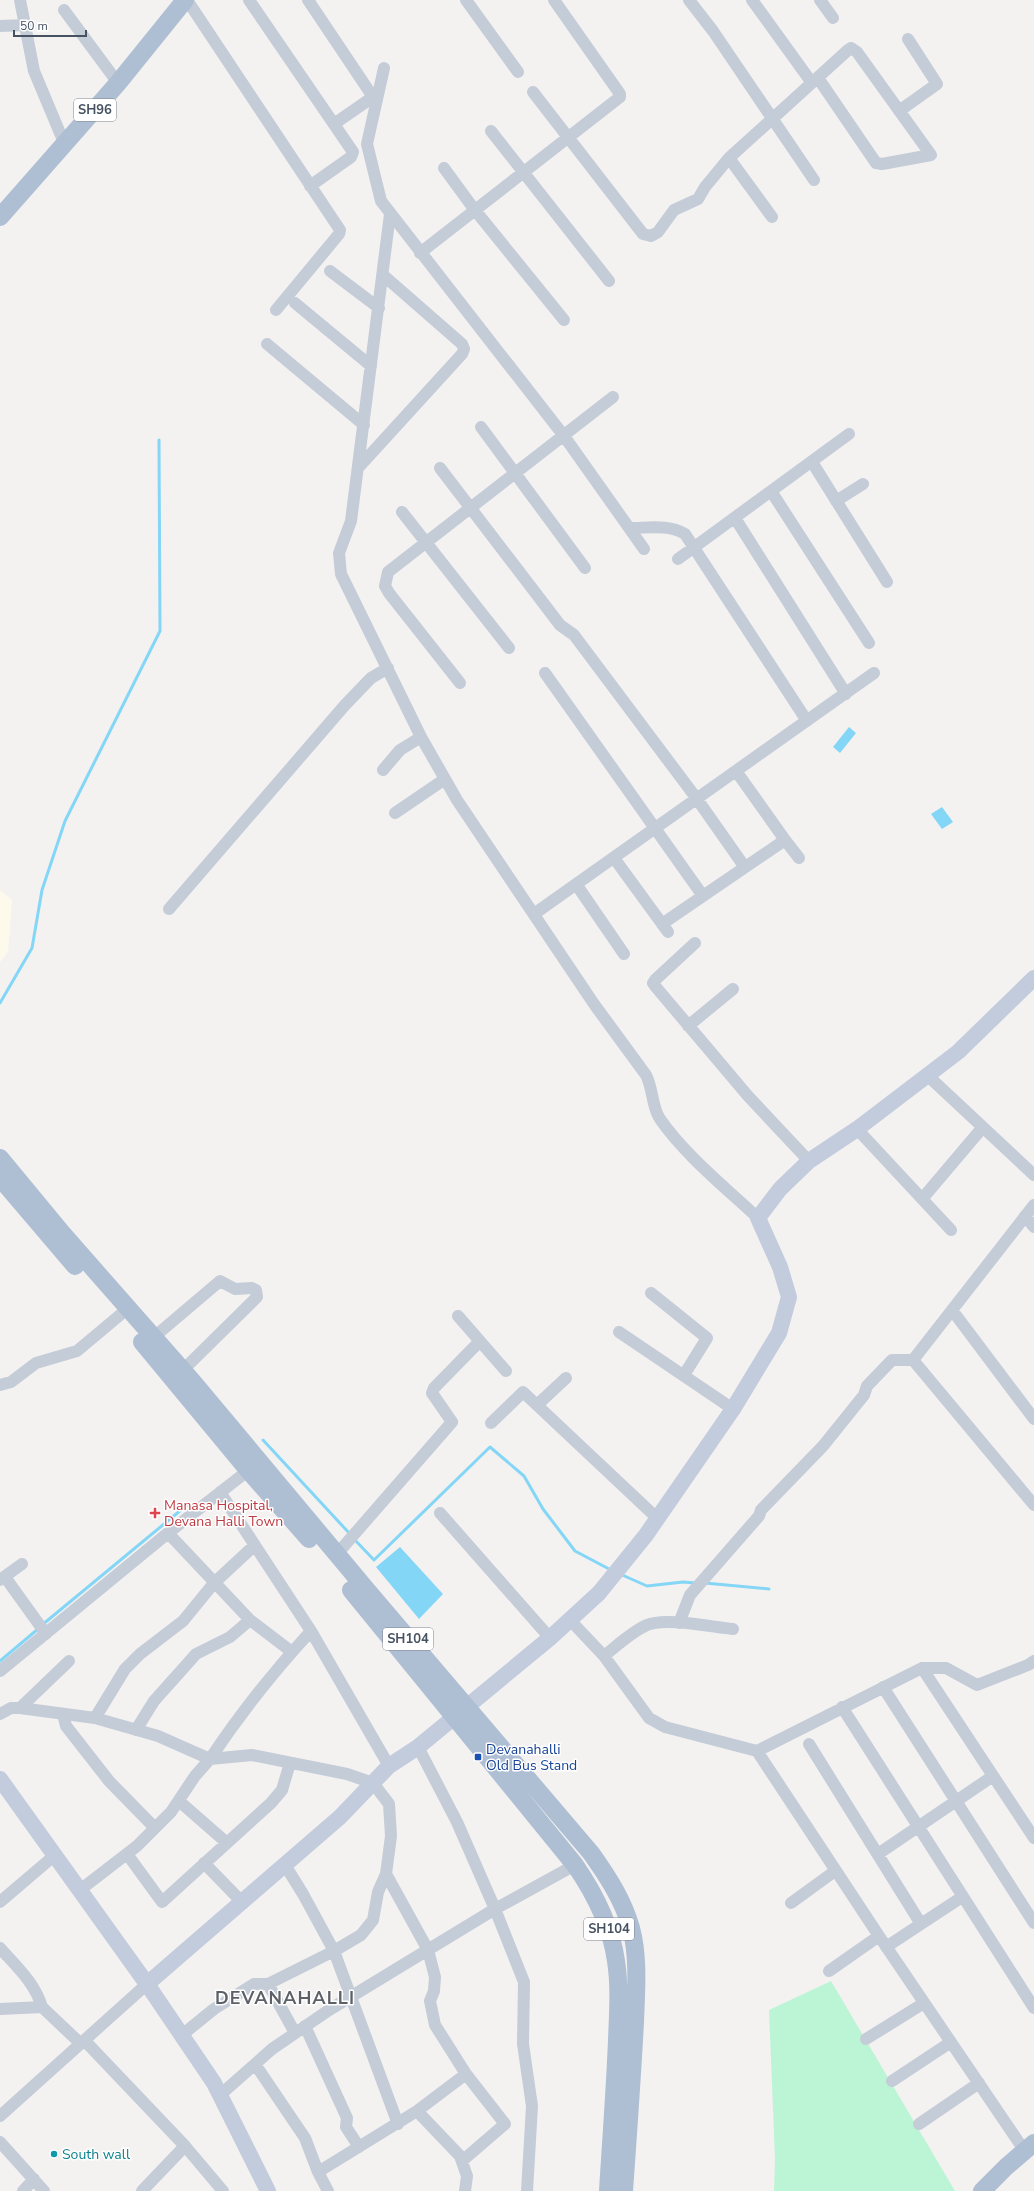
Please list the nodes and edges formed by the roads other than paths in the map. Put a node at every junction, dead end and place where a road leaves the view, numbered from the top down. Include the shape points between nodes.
1 (20, 0) edge
2 (186, 0) edge
3 (249, 0) edge
4 (308, 0) edge
5 (466, 0) edge
6 (554, 0) edge
7 (752, 0) edge
8 (820, 0) edge
9 (693, 1) edge
10 (64, 10) dead end
11 (833, 18) dead end
12 (26, 25) junction
13 (0, 26) edge
14 (908, 38) dead end
15 (384, 68) dead end
16 (518, 72) dead end
17 (815, 80) junction
18 (118, 84) junction
19 (534, 92) dead end
20 (899, 111) junction
21 (773, 119) junction
22 (334, 124) junction
23 (491, 131) dead end
24 (569, 137) junction
25 (65, 145) junction
26 (729, 158) junction
27 (444, 168) dead end
28 (523, 171) junction
29 (814, 180) dead end
30 (310, 186) junction
31 (474, 209) junction
32 (390, 214) junction
33 (0, 217) edge
34 (772, 217) dead end
35 (420, 253) junction
36 (330, 271) dead end
37 (383, 275) junction
38 (610, 281) dead end
39 (296, 303) dead end
40 (379, 308) junction
41 (276, 310) dead end
42 (564, 320) dead end
43 (267, 344) dead end
44 (371, 366) junction
45 (613, 398) dead end
46 (364, 425) junction
47 (481, 427) dead end
48 (849, 434) dead end
49 (564, 436) junction
50 (812, 462) junction
51 (358, 468) junction
52 (440, 468) dead end
53 (516, 474) junction
54 (863, 484) dead end
55 (771, 491) junction
56 (836, 500) junction
57 (471, 508) junction
58 (402, 512) dead end
59 (735, 518) junction
60 (629, 528) junction
61 (426, 543) junction
62 (694, 547) junction
63 (644, 549) dead end
64 (678, 559) dead end
65 (585, 568) dead end
66 (887, 582) dead end
67 (869, 643) dead end
68 (509, 648) dead end
69 (388, 668) junction
70 (545, 673) dead end
71 (874, 674) dead end
72 (460, 683) dead end
73 (846, 694) junction
74 (807, 722) junction
75 (422, 737) junction
76 (383, 770) dead end
77 (736, 771) junction
78 (445, 779) junction
79 (697, 799) junction
80 (395, 813) dead end
81 (655, 828) junction
82 (785, 840) junction
83 (614, 858) junction
84 (799, 858) dead end
85 (744, 866) junction
86 (576, 884) junction
87 (703, 896) junction
88 (169, 910) dead end
89 (534, 914) junction
90 (695, 943) dead end
91 (624, 954) dead end
92 (1034, 978) edge
93 (733, 989) dead end
94 (688, 1026) junction
95 (927, 1075) junction
96 (982, 1127) junction
97 (857, 1128) junction
98 (0, 1158) edge
99 (809, 1161) junction
100 (1034, 1175) edge
101 (0, 1178) edge
102 (922, 1199) junction
103 (1034, 1205) edge
104 (1025, 1216) junction
105 (758, 1218) junction
106 (1034, 1227) edge
107 (951, 1230) dead end
108 (651, 1294) dead end
109 (952, 1310) junction
110 (120, 1315) junction
111 (458, 1316) dead end
112 (619, 1332) dead end
113 (154, 1337) junction
114 (480, 1340) junction
115 (913, 1360) junction
116 (183, 1370) junction
117 (506, 1371) dead end
118 (684, 1375) junction
119 (566, 1378) dead end
120 (0, 1385) edge
121 (536, 1405) junction
122 (734, 1409) junction
123 (1034, 1419) edge
124 (491, 1423) dead end
125 (255, 1466) junction
126 (220, 1492) junction
127 (1034, 1505) edge
128 (440, 1513) dead end
129 (658, 1519) junction
130 (168, 1533) junction
131 (255, 1545) junction
132 (337, 1554) junction
133 (22, 1564) dead end
134 (2, 1578) edge
135 (214, 1583) junction
136 (250, 1620) junction
137 (570, 1620) junction
138 (679, 1623) junction
139 (732, 1629) dead end
140 (311, 1631) junction
141 (46, 1634) junction
142 (550, 1638) junction
143 (292, 1652) junction
144 (604, 1656) junction
145 (1034, 1660) edge
146 (69, 1661) dead end
147 (922, 1668) junction
148 (0, 1671) edge
149 (883, 1687) junction
150 (842, 1707) junction
151 (20, 1708) junction
152 (461, 1712) junction
153 (0, 1714) edge
154 (63, 1714) junction
155 (95, 1718) junction
156 (136, 1730) junction
157 (809, 1744) dead end
158 (418, 1748) junction
159 (757, 1751) junction
160 (210, 1759) junction
161 (290, 1763) junction
162 (389, 1766) junction
163 (993, 1776) junction
164 (0, 1780) edge
165 (372, 1783) junction
166 (178, 1801) junction
167 (956, 1801) junction
168 (917, 1827) junction
169 (155, 1828) junction
170 (1034, 1838) edge
171 (227, 1843) junction
172 (127, 1854) junction
173 (878, 1854) junction
174 (55, 1855) junction
175 (204, 1863) junction
176 (285, 1865) junction
177 (575, 1865) junction
178 (835, 1871) junction
179 (386, 1874) junction
180 (80, 1890) junction
181 (962, 1897) junction
182 (0, 1902) edge
183 (242, 1902) junction
184 (791, 1903) dead end
185 (495, 1909) junction
186 (1034, 1923) edge
187 (921, 1924) junction
188 (879, 1936) junction
189 (886, 1947) junction
190 (0, 1948) edge
191 (334, 1950) junction
192 (428, 1950) junction
193 (829, 1971) dead end
194 (147, 1984) junction
195 (268, 1984) junction
196 (352, 1996) junction
197 (924, 2003) junction
198 (1033, 2006) edge
199 (42, 2007) junction
200 (0, 2009) edge
201 (300, 2030) junction
202 (182, 2035) junction
203 (866, 2039) dead end
204 (951, 2042) junction
205 (83, 2043) junction
206 (255, 2064) junction
207 (466, 2074) junction
208 (892, 2080) dead end
209 (979, 2083) junction
210 (220, 2095) junction
211 (417, 2112) junction
212 (0, 2116) edge
213 (398, 2124) junction
214 (919, 2124) dead end
215 (0, 2142) edge
216 (185, 2146) junction
217 (359, 2147) junction
218 (1029, 2147) edge
219 (462, 2161) junction
220 (318, 2172) junction
221 (34, 2179) junction
222 (266, 2190) edge
223 (23, 2191) edge
224 (44, 2191) edge
225 (142, 2191) edge
226 (223, 2191) edge
227 (328, 2191) edge
228 (465, 2191) edge
229 (527, 2191) edge
230 (608, 2191) edge
231 (624, 2191) edge
232 (982, 2191) edge

1 - 12 street
2 - 18 main road, SH96
2 - 30 street
3 - 22 street
4 - 22 street via 371,94 370,99
5 - 16 street
6 - 24 street via 620,94 618,101
7 - 17 street
8 - 11 street
9 - 21 street
10 - 18 street
12 - 13 street
12 - 25 street via 34,71
14 - 20 street via 937,84
15 - 32 street via 367,144 381,201
17 - 20 street via 848,50 854,49
17 - 20 street via 876,163 931,155
17 - 21 street
18 - 25 main road, SH96
19 - 24 street
21 - 26 street
21 - 29 street
22 - 30 street via 353,152 352,155
23 - 28 street
24 - 26 street via 646,236 658,232 674,210 698,199
24 - 28 street
25 - 33 main road, SH96
26 - 34 street
27 - 31 street
28 - 31 street
28 - 38 street
30 - 41 street via 340,233
31 - 35 street
31 - 42 street
32 - 35 street
32 - 37 street
35 - 49 street
36 - 40 street
37 - 40 street
37 - 51 street via 462,344 464,349
39 - 44 street
40 - 44 street
43 - 46 street
44 - 46 street
45 - 49 street
46 - 51 street
47 - 53 street
48 - 50 street
49 - 53 street
49 - 60 street
50 - 55 street
50 - 56 street
51 - 69 street via 351,521 339,553 340,574
52 - 57 street
53 - 57 street
53 - 65 street
54 - 56 street
55 - 59 street
55 - 67 street
56 - 66 street
57 - 61 street
57 - 79 street via 560,625 574,635
58 - 61 street
59 - 62 street
59 - 73 street
60 - 62 street via 678,529
60 - 63 street
61 - 68 street
61 - 72 street via 388,572 385,586
62 - 64 street
62 - 74 street
69 - 75 street
69 - 88 street via 371,678 345,705
70 - 81 street
71 - 73 street
73 - 74 street
74 - 77 street
75 - 76 street via 400,750
75 - 78 street
77 - 79 street
77 - 82 street
78 - 80 street
78 - 89 street
79 - 81 street
79 - 85 street
81 - 83 street
81 - 87 street
82 - 84 street
82 - 85 street
83 - 86 street
83 - 87 street via 665,928
85 - 87 street
86 - 89 street
86 - 91 street
89 - 105 street via 594,1004 646,1075 660,1119 698,1162
90 - 94 street via 653,983
92 - 95 street via 958,1052
93 - 94 street
94 - 99 street via 748,1096
95 - 96 street
95 - 97 street
96 - 100 street
96 - 102 street
97 - 99 street
97 - 102 street
98 - 113 main road, SH104
99 - 105 street via 780,1189
101 - 110 main road, SH104 via 52,1241
102 - 107 street
103 - 104 street
104 - 106 street
104 - 109 street
105 - 122 street via 780,1267 789,1298 779,1333
108 - 118 street via 707,1338
109 - 115 street
109 - 123 street
110 - 120 street via 77,1351 36,1363 11,1382
110 - 125 main road, SH104
111 - 114 street
112 - 118 street
113 - 116 main road, SH104
113 - 116 street via 220,1281 235,1289 256,1290 257,1297
114 - 117 street
114 - 132 street via 432,1393 452,1422
115 - 127 street
115 - 138 street via 892,1360 867,1386 864,1395 823,1446 761,1510 759,1516 690,1596
116 - 125 main road, SH104
118 - 122 street
119 - 121 street
121 - 124 street via 523,1392
121 - 129 street
122 - 129 street
125 - 126 street
125 - 132 main road, SH104
125 - 152 main road, SH104 via 305,1534
126 - 130 street
126 - 131 street
128 - 142 street
129 - 137 street via 599,1593
130 - 135 street
130 - 141 street
131 - 135 street
131 - 140 street
132 - 152 main road, SH104
133 - 134 street
134 - 141 street
135 - 136 street
135 - 155 street via 183,1621 125,1669
136 - 143 street
136 - 156 street via 230,1637 196,1654 154,1701
137 - 142 street
137 - 144 street
138 - 139 street
138 - 144 street via 648,1624
140 - 143 street
140 - 162 street
141 - 148 street
142 - 152 street
143 - 160 street via 232,1727
144 - 159 street via 649,1718 665,1727
145 - 147 street via 1028,1665 977,1685 946,1668
146 - 151 street
147 - 149 street
147 - 163 street
149 - 150 street
149 - 167 street
150 - 159 street
150 - 168 street
151 - 153 street via 11,1708
151 - 154 street
152 - 158 street
152 - 177 main road, SH104
152 - 231 main road, SH104 via 599,1864 620,1899 631,1929 635,1963 635,2006
154 - 155 street
154 - 169 street via 66,1726 109,1781
155 - 156 street
156 - 160 street via 158,1736
157 - 173 street
158 - 162 street
158 - 185 street via 457,1822
159 - 178 street
160 - 161 street via 252,1755
160 - 166 street
161 - 165 street via 347,1774
161 - 171 street via 282,1790
162 - 165 street
163 - 167 street
163 - 170 street
164 - 174 street
165 - 176 street via 340,1817
165 - 179 street via 389,1804 391,1836
166 - 169 street
166 - 171 street
167 - 168 street
167 - 186 street
168 - 173 street
168 - 181 street
169 - 172 street
171 - 175 street
172 - 175 street via 162,1902
172 - 180 street
173 - 187 street
174 - 180 street
174 - 182 street
175 - 183 street
176 - 183 street
176 - 191 street
177 - 185 street
177 - 230 main road, SH104 via 592,1889 601,1909 609,1929 616,1961 618,2014
178 - 184 street
178 - 188 street
179 - 191 street via 378,1892 373,1920 361,1934
179 - 192 street
180 - 194 street
181 - 187 street
181 - 198 street
183 - 194 street
185 - 192 street
185 - 229 street via 524,1982 523,2044 532,2106
187 - 189 street
188 - 189 street
188 - 193 street
189 - 197 street
190 - 199 street via 30,1981
191 - 195 street
191 - 196 street
192 - 196 street
192 - 207 street via 435,1977 430,2001 435,2026
194 - 202 street
194 - 205 street
195 - 201 street
195 - 202 street via 254,1984
196 - 201 street
196 - 213 street
197 - 203 street
197 - 204 street
199 - 200 street
199 - 205 street
201 - 206 street
201 - 217 street via 347,2118 346,2127
202 - 210 street
204 - 208 street
204 - 209 street
205 - 212 street
205 - 216 street
206 - 210 street
206 - 220 street via 305,2138
207 - 211 street
207 - 219 street via 504,2124
209 - 214 street
209 - 218 street
210 - 222 street
211 - 213 street
211 - 219 street
213 - 217 street
215 - 221 street
216 - 225 street
216 - 226 street
217 - 220 street
218 - 232 main road
219 - 228 street via 467,2176
220 - 227 street
221 - 223 street
221 - 224 street

